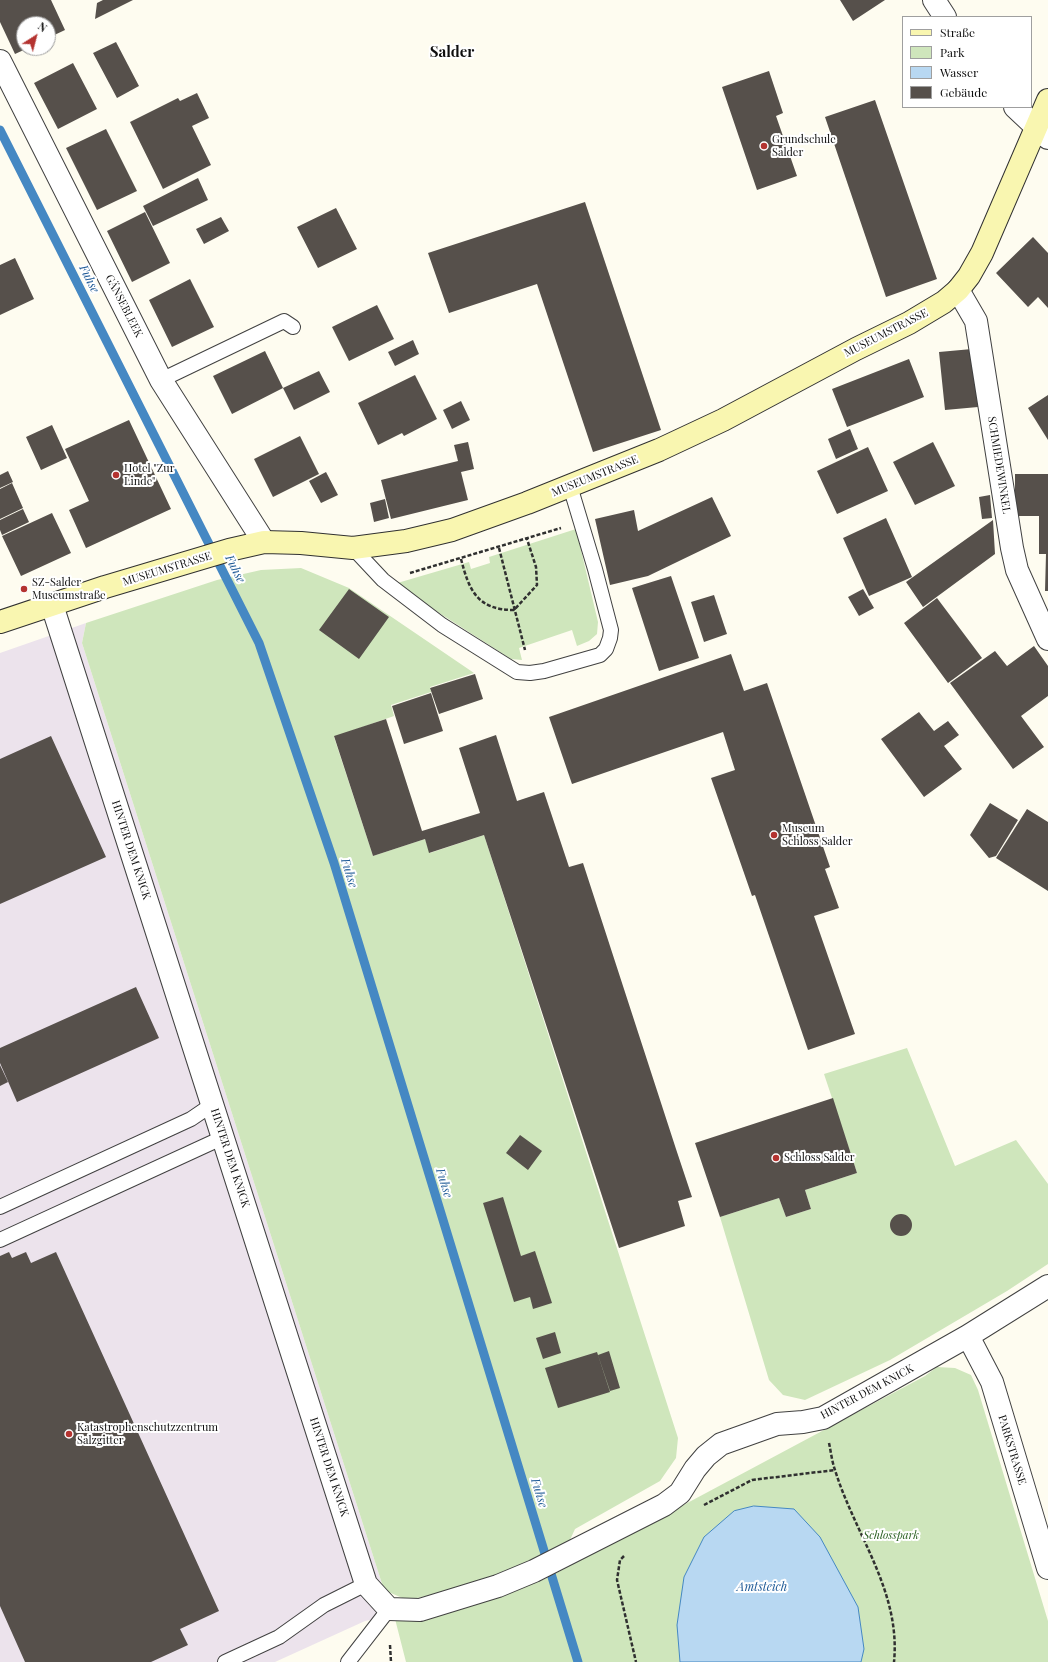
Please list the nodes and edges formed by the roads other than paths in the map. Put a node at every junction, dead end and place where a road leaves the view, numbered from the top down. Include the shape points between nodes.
1 (934, 0) edge
2 (945, 16) edge
3 (0, 62) edge
4 (1048, 100) edge
5 (1016, 108) edge
6 (1042, 132) edge
7 (958, 290) junction
8 (293, 327) dead end
9 (161, 380) junction
10 (570, 486) junction
11 (264, 542) junction
12 (353, 548) junction
13 (52, 605) junction
14 (0, 622) edge
15 (1048, 639) edge
16 (213, 1104) junction
17 (224, 1137) junction
18 (0, 1207) edge
19 (0, 1240) edge
20 (1048, 1286) edge
21 (968, 1336) junction
22 (1048, 1568) edge
23 (366, 1584) junction
24 (389, 1608) junction
25 (225, 1662) edge
26 (348, 1662) edge

1 - 2 street
3 - 9 street, GÄNSEBLEEK
4 - 6 main road, MUSEUMSTRASSE
5 - 6 street
6 - 7 main road, MUSEUMSTRASSE via 982,253
7 - 10 main road, MUSEUMSTRASSE via 944,302 909,323 723,420 659,450
7 - 15 street, SCHMIEDEWINKEL via 976,320 1017,570
8 - 9 lane via 284,321
9 - 11 street, GÄNSEBLEEK
10 - 12 main road, MUSEUMSTRASSE via 452,530 406,541
10 - 12 lane via 611,630 606,649 600,656 544,671 517,672 442,625 383,580
11 - 12 main road, MUSEUMSTRASSE
11 - 13 main road, MUSEUMSTRASSE via 229,550
13 - 14 main road, MUSEUMSTRASSE
13 - 16 street, HINTER DEM KNICK
16 - 17 street, HINTER DEM KNICK
16 - 18 lane via 191,1119
17 - 19 lane
17 - 23 street, HINTER DEM KNICK
20 - 21 street, HINTER DEM KNICK
21 - 22 street, PARKSTRASSE via 992,1382
21 - 24 street, HINTER DEM KNICK via 823,1418 778,1424 721,1444 695,1469 680,1493 664,1505 534,1571 498,1586 420,1610
23 - 24 street, HINTER DEM KNICK
23 - 25 lane via 324,1605 279,1637
24 - 26 lane

